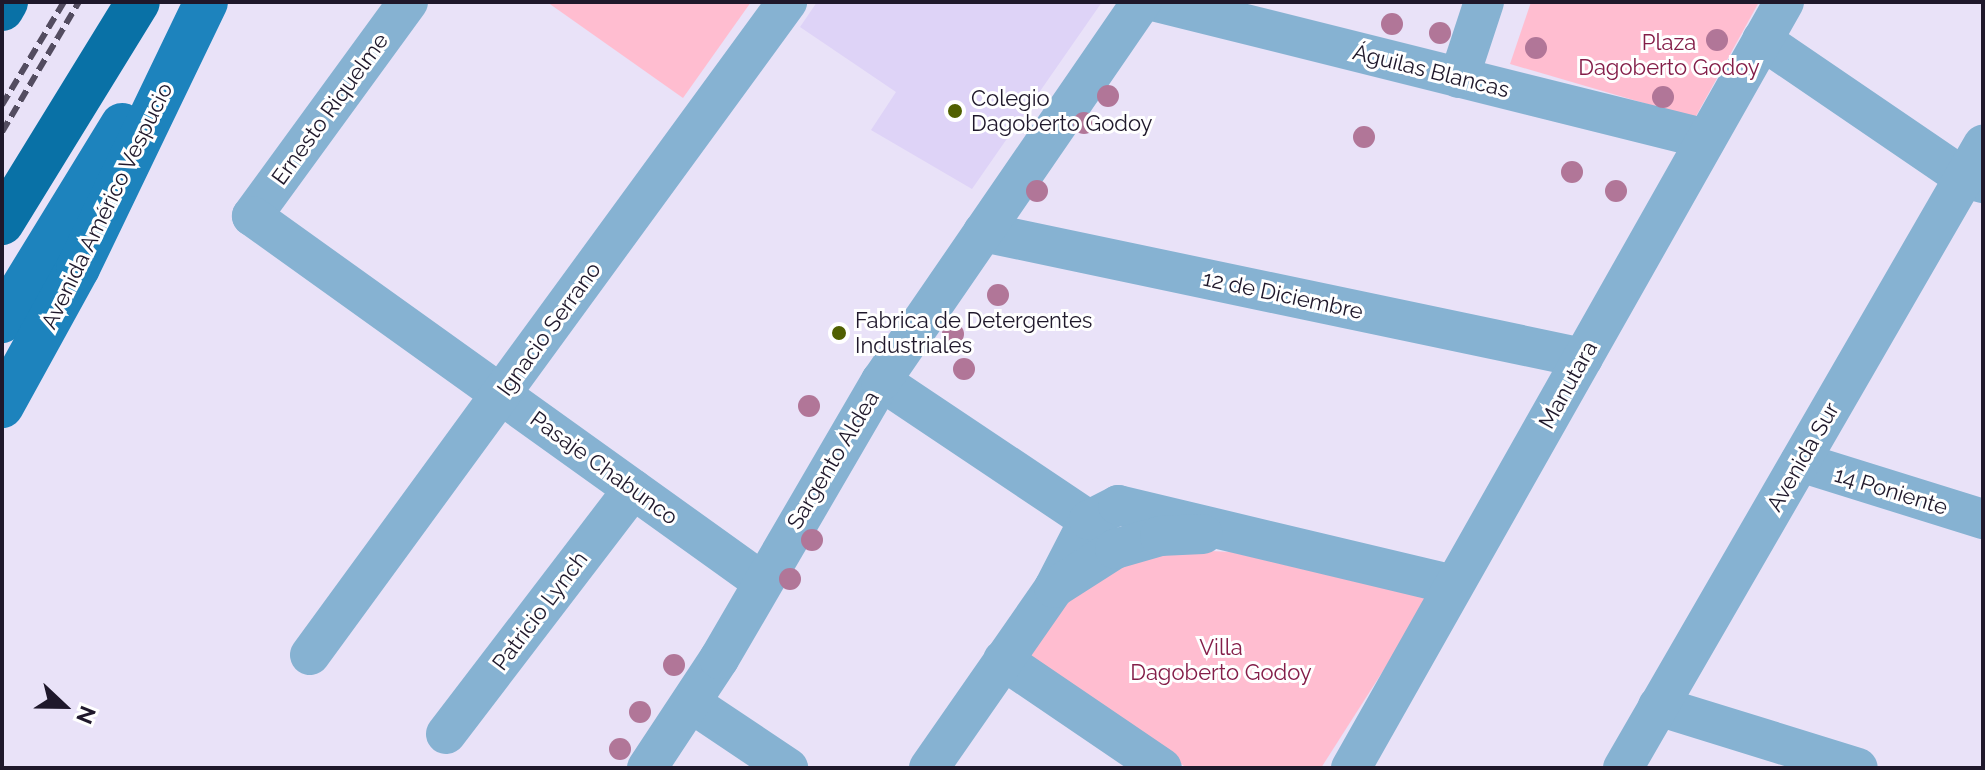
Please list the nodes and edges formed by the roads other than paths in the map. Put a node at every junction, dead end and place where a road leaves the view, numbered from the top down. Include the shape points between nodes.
1 (6, 2) edge
2 (138, 2) edge
3 (205, 2) edge
4 (408, 2) edge
5 (787, 2) edge
6 (1141, 2) edge
7 (1157, 2) edge
8 (1484, 2) edge
9 (1784, 2) edge
10 (2, 9) edge
11 (1249, 13) edge
12 (1762, 40) junction
13 (1459, 78) junction
14 (1706, 139) junction
15 (1977, 169) edge
16 (252, 216) joint
17 (2, 223) edge
18 (983, 232) junction
19 (2, 321) edge
20 (1583, 358) junction
21 (881, 381) junction
22 (501, 394) junction
23 (2, 406) edge
24 (1800, 462) junction
25 (633, 489) junction
26 (1983, 519) edge
27 (1102, 535) junction
28 (761, 581) junction
29 (1454, 585) junction
30 (310, 655) dead end
31 (1003, 660) junction
32 (691, 703) junction
33 (1658, 706) junction
34 (446, 734) dead end
35 (647, 768) edge
36 (788, 768) edge
37 (929, 768) edge
38 (1162, 768) edge
39 (1351, 768) edge
40 (1623, 768) edge
41 (1858, 768) edge

1 - 10 highway
2 - 17 highway
3 - 19 main road
3 - 23 main road, Avenida Américo Vespucio via 85,255
4 - 16 street, Ernesto Riquelme
5 - 22 street, Ignacio Serrano
6 - 18 street, Sargento Aldea
7 - 11 street, Águilas Blancas
8 - 13 street
9 - 12 street, Manutara
11 - 13 street, Águilas Blancas
12 - 14 street, Manutara
12 - 15 street
13 - 14 street, Águilas Blancas
14 - 20 street, Manutara
15 - 24 street, Avenida Sur
16 - 22 street, Pasaje Chabunco
18 - 20 street, 12 de Diciembre
18 - 21 street, Sargento Aldea
20 - 29 street, Manutara
21 - 27 street
21 - 28 street, Sargento Aldea
22 - 25 street, Pasaje Chabunco
22 - 30 street, Ignacio Serrano
24 - 26 street, 14 Poniente
24 - 33 street, Avenida Sur
25 - 28 street, Pasaje Chabunco
25 - 34 street, Patricio Lynch
27 - 29 street via 1105,508 1130,505 1235,537
27 - 31 street via 1054,588
28 - 32 street, Sargento Aldea
29 - 39 street, Manutara
31 - 37 street
31 - 38 street
32 - 35 street, Sargento Aldea
32 - 36 street
33 - 40 street, Avenida Sur
33 - 41 street

